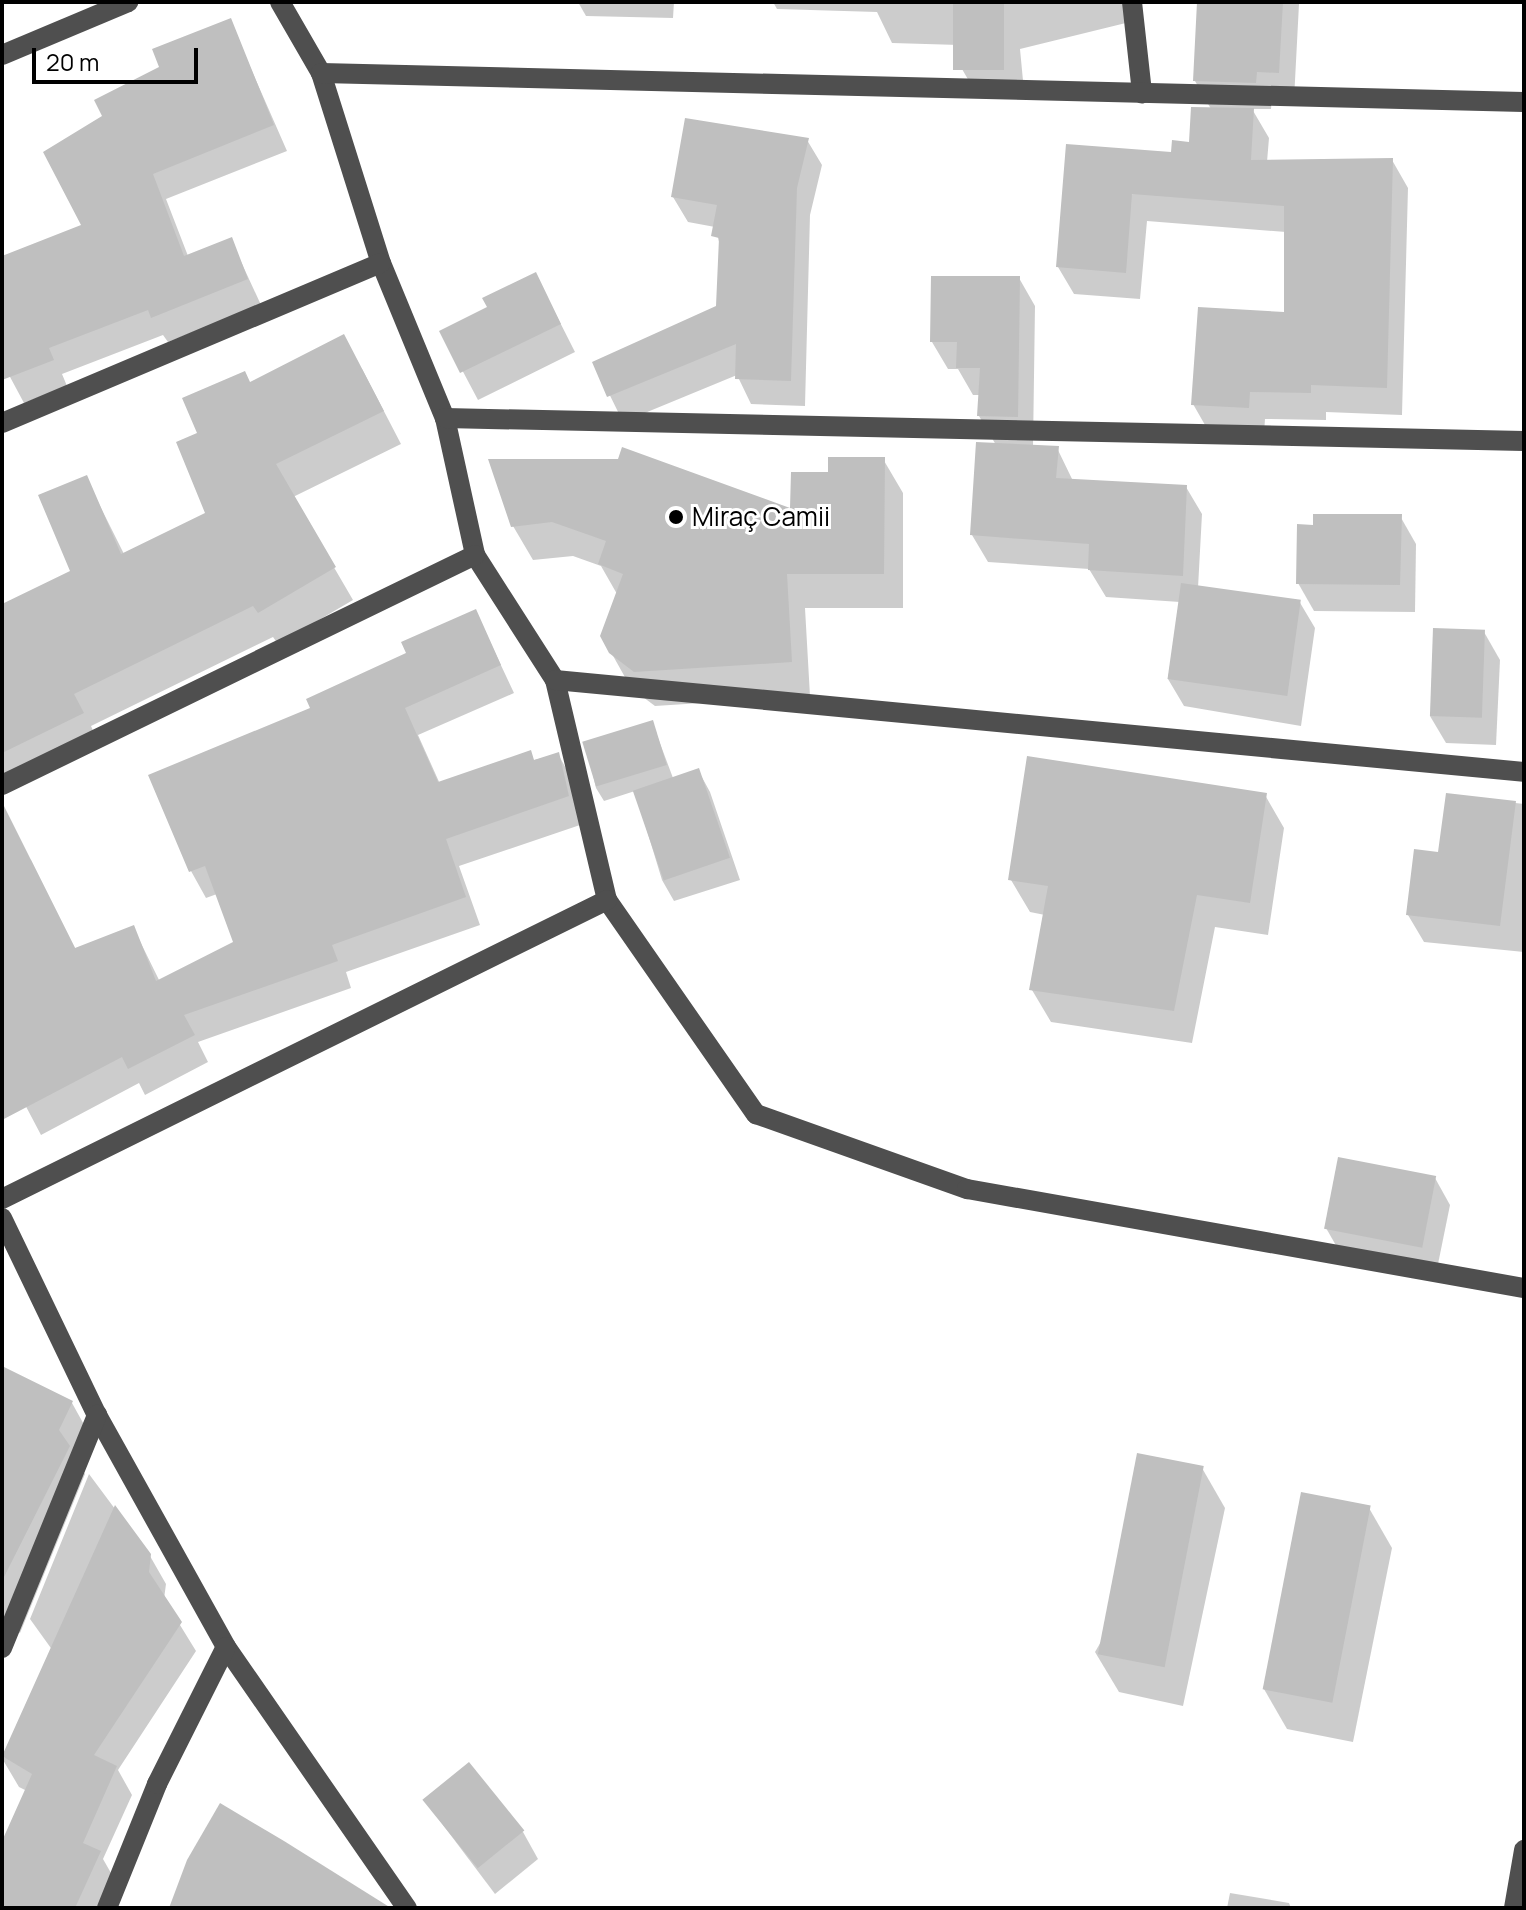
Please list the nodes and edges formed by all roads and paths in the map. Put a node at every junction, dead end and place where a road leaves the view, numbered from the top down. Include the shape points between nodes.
1 (128, 2) edge
2 (280, 2) edge
3 (1132, 2) edge
4 (2, 55) edge
5 (321, 73) junction
6 (1142, 93) junction
7 (1524, 102) edge
8 (381, 263) junction
9 (445, 418) junction
10 (2, 423) edge
11 (1524, 441) edge
12 (475, 555) junction
13 (555, 680) junction
14 (1524, 772) edge
15 (2, 785) edge
16 (607, 900) junction
17 (2, 1199) edge
18 (2, 1218) edge
19 (1524, 1288) edge
20 (97, 1415) junction
21 (226, 1647) junction
22 (2, 1648) edge
23 (1524, 1850) edge
24 (107, 1908) edge
25 (407, 1908) edge
26 (1514, 1908) edge

1 - 4 street
2 - 5 street
3 - 6 street
5 - 6 street
5 - 8 street
6 - 7 street
8 - 9 street
8 - 10 street
9 - 11 street
9 - 12 street
12 - 13 street
12 - 15 street
13 - 14 street
13 - 16 street
16 - 17 street
16 - 19 street via 756,1114 967,1189
18 - 20 street
20 - 21 street
20 - 22 street
21 - 24 street via 157,1784
21 - 25 street
23 - 26 street

